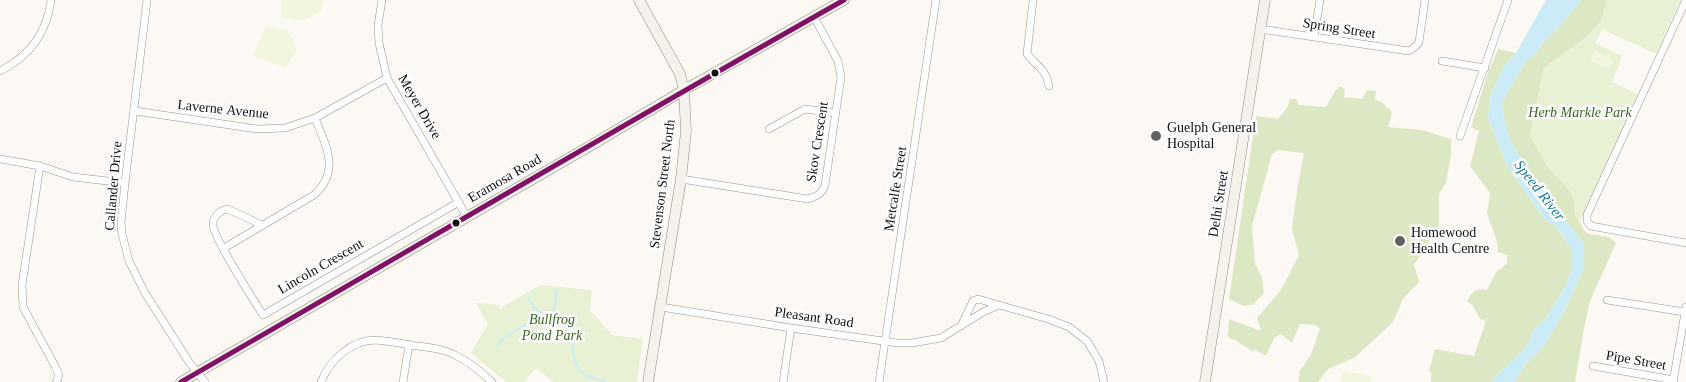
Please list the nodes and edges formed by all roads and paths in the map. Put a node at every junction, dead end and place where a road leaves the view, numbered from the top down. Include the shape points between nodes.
1 (51, 0) edge
2 (147, 0) edge
3 (382, 0) edge
4 (638, 0) edge
5 (844, 0) edge
6 (936, 0) edge
7 (1033, 0) edge
8 (1265, 0) edge
9 (1320, 0) edge
10 (1425, 0) edge
11 (1508, 0) edge
12 (1686, 0) edge
13 (814, 17) junction
14 (1260, 29) junction
15 (1314, 37) junction
16 (1442, 62) dead end
17 (1485, 68) junction
18 (0, 71) edge
19 (388, 78) junction
20 (1049, 86) dead end
21 (684, 90) junction
22 (134, 112) junction
23 (836, 113) junction
24 (315, 118) junction
25 (769, 129) dead end
26 (1460, 136) dead end
27 (0, 159) edge
28 (40, 166) junction
29 (680, 179) junction
30 (125, 184) junction
31 (459, 202) junction
32 (467, 217) junction
33 (262, 225) junction
34 (1686, 243) edge
35 (224, 248) junction
36 (1607, 300) dead end
37 (997, 306) junction
38 (661, 307) junction
39 (1686, 309) edge
40 (961, 326) junction
41 (791, 328) junction
42 (885, 341) junction
43 (409, 344) junction
44 (1593, 366) dead end
45 (197, 372) junction
46 (1674, 381) edge
47 (56, 382) edge
48 (180, 382) edge
49 (205, 382) edge
50 (321, 382) edge
51 (403, 382) edge
52 (492, 382) edge
53 (648, 382) edge
54 (783, 382) edge
55 (878, 382) edge
56 (1104, 382) edge
57 (1205, 382) edge

1 - 18 street via 48,19 38,39 20,59
2 - 22 street, Callander Drive
3 - 19 street, Meyer Drive via 379,43
4 - 21 main road, Stevenson Street North via 680,74
5 - 13 main road, Eramosa Road
6 - 42 street, Metcalfe Street
7 - 20 street via 1027,54 1043,69
8 - 14 main road, Delhi Street
9 - 15 street
10 - 15 street, Spring Street via 1419,42 1405,52
11 - 17 street
12 - 34 street via 1587,215 1591,226
13 - 21 main road, Eramosa Road
13 - 23 street, Skov Crescent via 840,66
14 - 15 street, Spring Street
14 - 57 main road, Delhi Street
16 - 17 street
17 - 26 street
19 - 24 street, Laverne Avenue
19 - 31 street, Meyer Drive
21 - 29 main road, Stevenson Street North via 686,131
21 - 32 main road, Eramosa Road
22 - 24 street, Laverne Avenue via 257,129 285,128
22 - 30 street, Callander Drive
23 - 25 street via 805,109
23 - 29 street, Skov Crescent via 825,185 817,196 808,199
24 - 33 street via 329,154 327,177 314,195
27 - 28 street
28 - 30 street via 73,177
28 - 47 street via 22,295 29,320 59,375
29 - 38 main road, Stevenson Street North
30 - 45 street, Callander Drive via 121,223 129,261 145,293
31 - 32 street, Meyer Drive
31 - 35 street, Lincoln Crescent via 263,315
32 - 45 main road, Eramosa Road
33 - 35 street
33 - 35 street, Lincoln Crescent via 233,210 221,211 212,225
36 - 39 street
37 - 40 street, Pleasant Road
37 - 40 street via 973,301
37 - 56 street via 1069,327 1087,341 1099,361
38 - 41 street, Pleasant Road
38 - 53 main road, Stevenson Street North
39 - 46 street
40 - 42 street, Pleasant Road via 941,338 925,342
41 - 42 street, Pleasant Road
41 - 54 street
42 - 55 street, Metcalfe Street
43 - 50 street via 377,340 356,345 334,360
43 - 51 street
43 - 52 street via 454,354
44 - 46 street, Pipe Street
45 - 48 main road, Eramosa Road
45 - 49 street, Callander Drive

